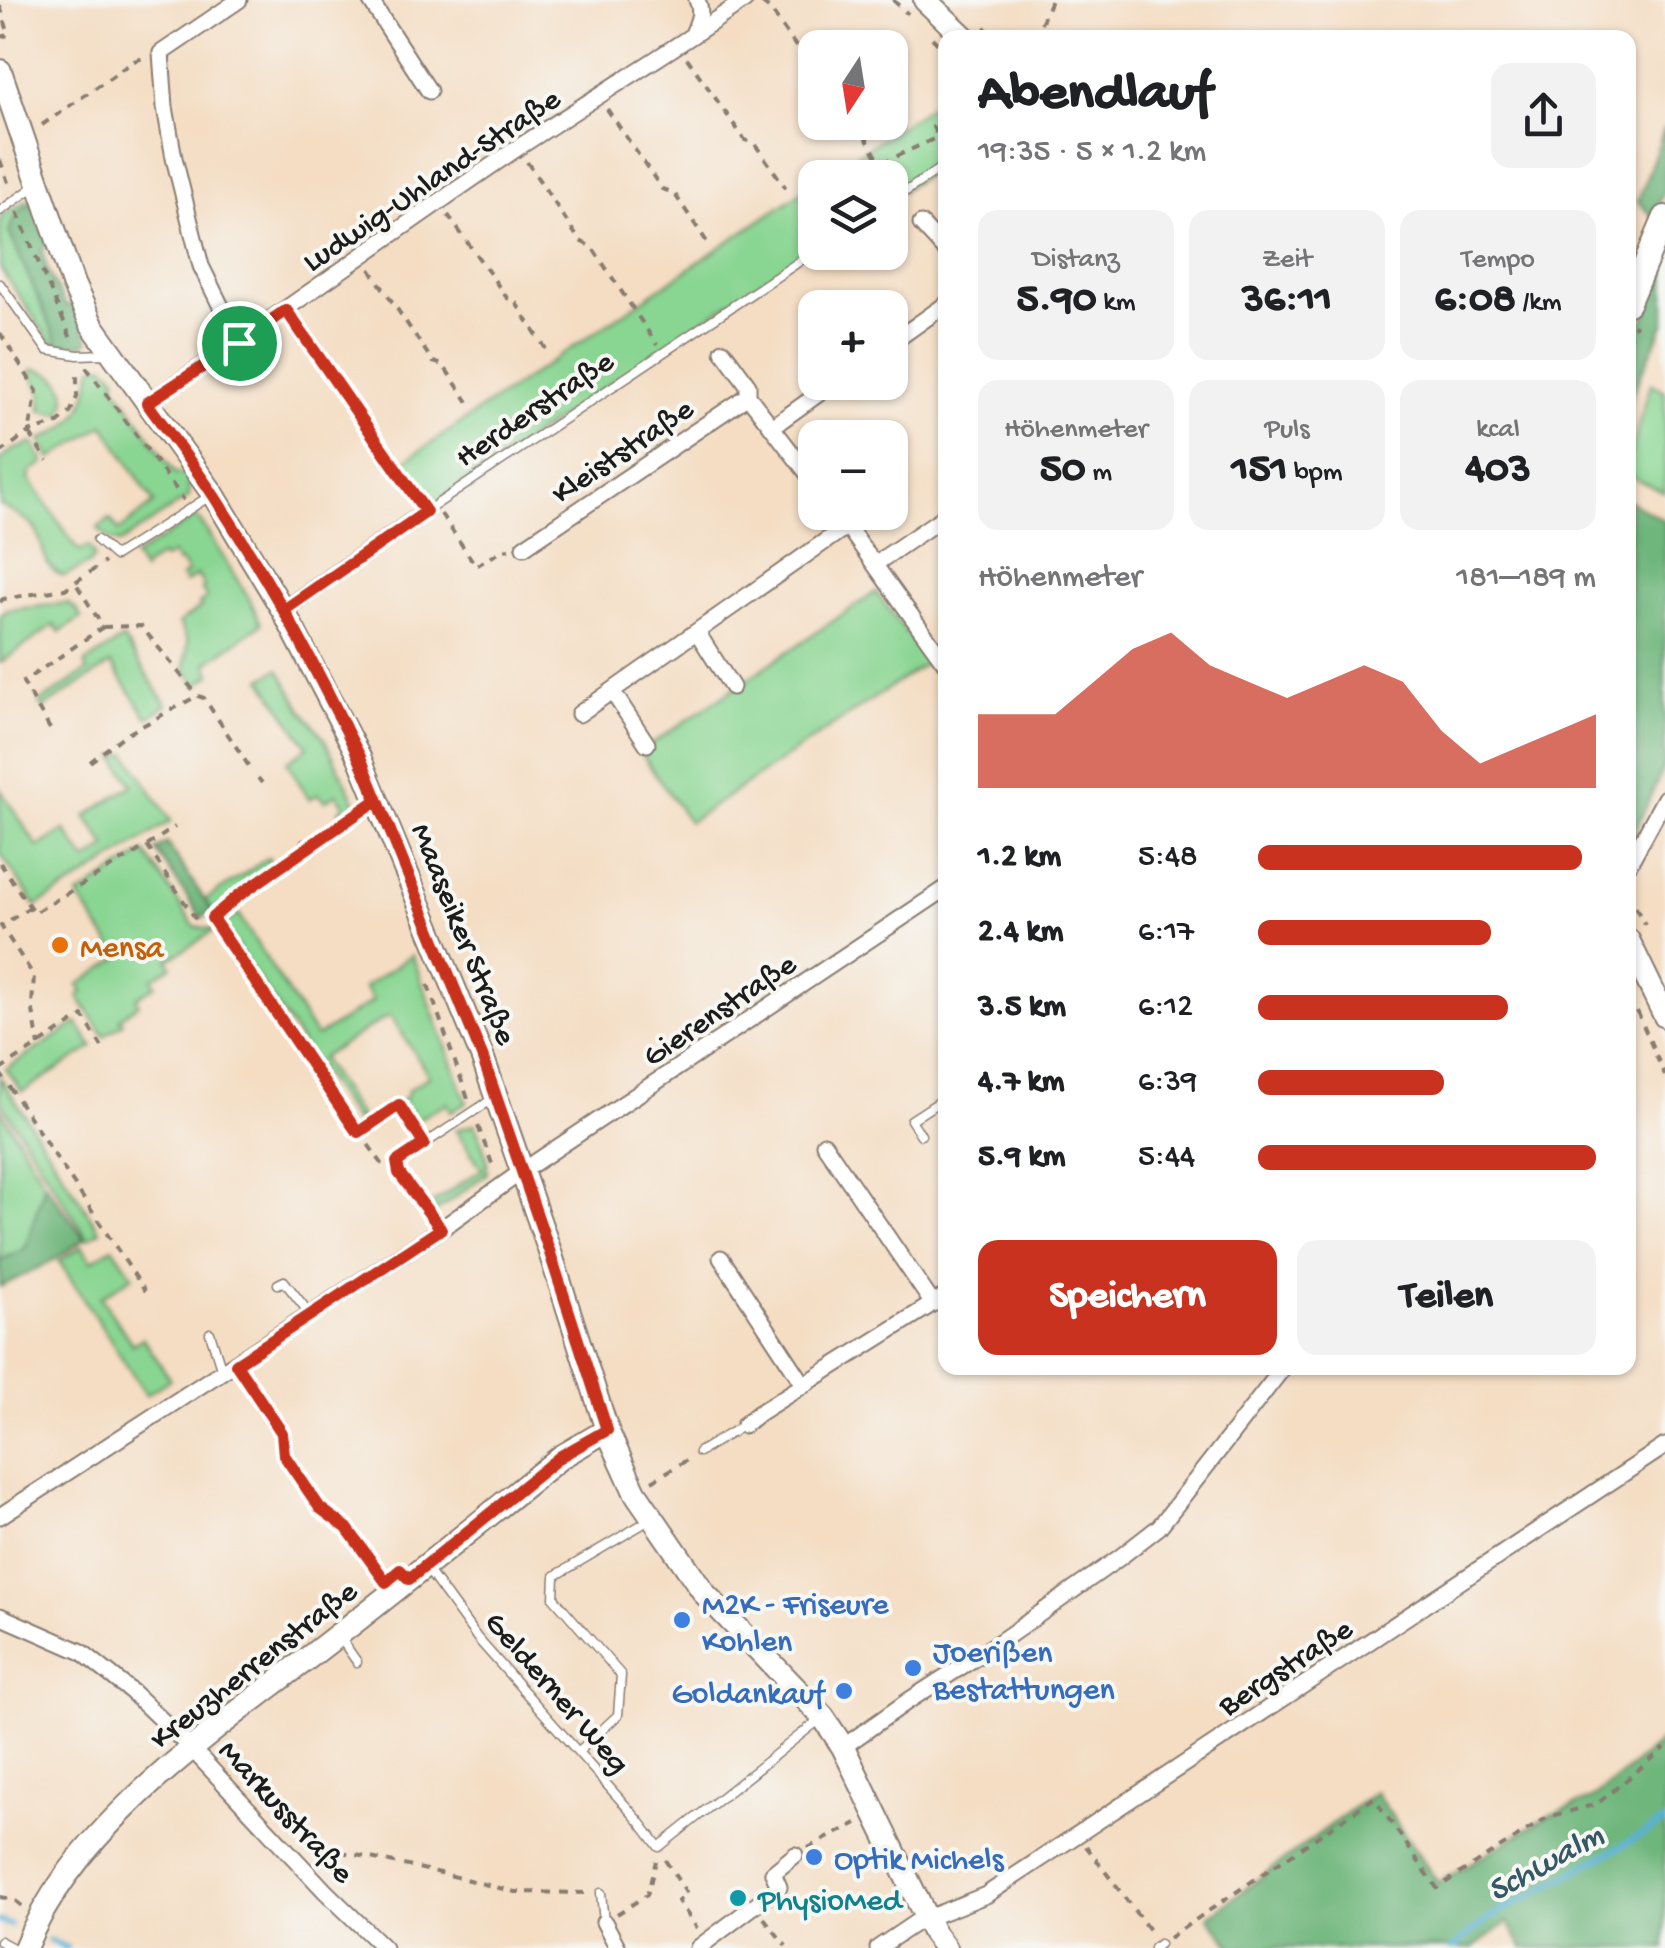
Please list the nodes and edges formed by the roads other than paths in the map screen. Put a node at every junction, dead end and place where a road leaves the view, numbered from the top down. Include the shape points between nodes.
1 (239, 0) edge
2 (370, 0) edge
3 (697, 0) edge
4 (745, 0) edge
5 (925, 0) edge
6 (956, 30) edge
7 (685, 42) junction
8 (0, 71) edge
9 (429, 91) dead end
10 (938, 170) edge
11 (37, 184) junction
12 (908, 190) edge
13 (0, 212) edge
14 (1665, 217) edge
15 (921, 224) dead end
16 (938, 242) edge
17 (798, 261) edge
18 (0, 284) edge
19 (1636, 285) edge
20 (938, 310) edge
21 (908, 331) edge
22 (239, 343) junction
23 (723, 351) dead end
24 (112, 354) junction
25 (748, 396) junction
26 (810, 400) edge
27 (147, 403) junction
28 (772, 427) junction
29 (798, 461) edge
30 (204, 500) junction
31 (430, 509) joint
32 (938, 521) edge
33 (828, 530) edge
34 (850, 530) edge
35 (97, 540) dead end
36 (524, 548) road end
37 (875, 564) junction
38 (284, 610) junction
39 (697, 632) junction
40 (938, 653) edge
41 (732, 687) dead end
42 (612, 691) junction
43 (579, 714) dead end
44 (647, 744) dead end
45 (1665, 798) edge
46 (377, 800) junction
47 (1636, 851) edge
48 (280, 868) road end
49 (938, 894) edge
50 (1636, 956) edge
51 (1665, 1016) edge
52 (494, 1098) junction
53 (938, 1103) edge
54 (921, 1135) dead end
55 (824, 1144) dead end
56 (520, 1172) junction
57 (441, 1229) junction
58 (722, 1258) dead end
59 (278, 1284) dead end
60 (938, 1299) edge
61 (938, 1301) edge
62 (310, 1314) junction
63 (210, 1333) dead end
64 (229, 1368) junction
65 (1278, 1375) edge
66 (804, 1386) junction
67 (744, 1425) joint
68 (607, 1430) junction
69 (1665, 1446) edge
70 (700, 1452) road end
71 (0, 1516) edge
72 (652, 1518) junction
73 (417, 1572) junction
74 (0, 1616) edge
75 (339, 1635) junction
76 (358, 1662) dead end
77 (823, 1717) junction
78 (843, 1747) junction
79 (192, 1748) junction
80 (578, 1752) junction
81 (640, 1822) junction
82 (633, 1832) dead end
83 (795, 1855) road end
84 (601, 1892) road end
85 (927, 1918) junction
86 (604, 1922) joint
87 (0, 1942) edge
88 (13, 1948) edge
89 (25, 1948) edge
90 (384, 1948) edge
91 (618, 1948) edge
92 (698, 1948) edge
93 (878, 1948) edge
94 (945, 1948) edge

1 - 22 street via 161,53 164,107 201,266
2 - 9 street
3 - 7 street via 699,21
4 - 7 street, Ludwig-Uhland-Straße
5 - 6 street
7 - 22 street, Ludwig-Uhland-Straße via 518,148 264,332
8 - 11 street, Maaseiker Straße
10 - 12 lane
11 - 13 lane
11 - 24 street, Maaseiker Straße via 73,284
14 - 19 street
15 - 16 street
17 - 31 lane, Herderstraße
18 - 24 lane via 47,350
20 - 21 street
22 - 27 street, Ludwig-Uhland-Straße
23 - 25 street via 748,385
24 - 27 street, Maaseiker Straße
25 - 28 street
25 - 36 street, Kleiststraße
26 - 28 street
27 - 30 street, Maaseiker Straße
28 - 29 street
30 - 35 lane via 115,556
30 - 38 street, Maaseiker Straße
31 - 38 street, Herderstraße
32 - 37 street
33 - 39 street
34 - 37 street
37 - 40 street
38 - 46 street, Maaseiker Straße
39 - 41 street
39 - 42 street
42 - 43 street
42 - 44 street
45 - 47 street
46 - 48 lane
46 - 52 street, Maaseiker Straße
49 - 56 street, Gierenstraße
50 - 51 street
52 - 56 street, Maaseiker Straße
52 - 57 lane via 397,1162
53 - 54 lane via 911,1120
55 - 60 street
56 - 57 street, Gierenstraße
56 - 68 street, Maaseiker Straße
57 - 62 street, Gierenstraße
58 - 66 street
59 - 62 lane via 284,1280
61 - 66 street
62 - 64 street, Gierenstraße
63 - 64 lane
64 - 71 street, Gierenstraße
65 - 78 street via 1160,1527
66 - 67 street
67 - 70 lane
68 - 72 street, Maaseiker Straße
68 - 73 street, Kreuzherrenstraße via 561,1456
69 - 85 street, Bergstraße via 986,1895
72 - 77 street, Maaseiker Straße via 705,1594
72 - 80 lane via 555,1576 554,1598 621,1675 618,1716
73 - 75 street, Kreuzherrenstraße
73 - 80 lane, Gelderner Weg
74 - 79 street, Markusstraße via 82,1652
75 - 76 lane
75 - 79 street, Kreuzherrenstraße
77 - 78 street, Maaseiker Straße
77 - 81 lane, Gelderner Weg via 659,1846
78 - 85 street, Maaseiker Straße
79 - 89 street, Kreuzherrenstraße via 66,1874
79 - 90 street, Markusstraße
80 - 81 lane, Gelderner Weg
81 - 82 lane
83 - 92 street via 774,1873 778,1887
84 - 86 lane
85 - 93 street, Bergstraße
85 - 94 street, Maaseiker Straße
86 - 91 street
87 - 88 lane

